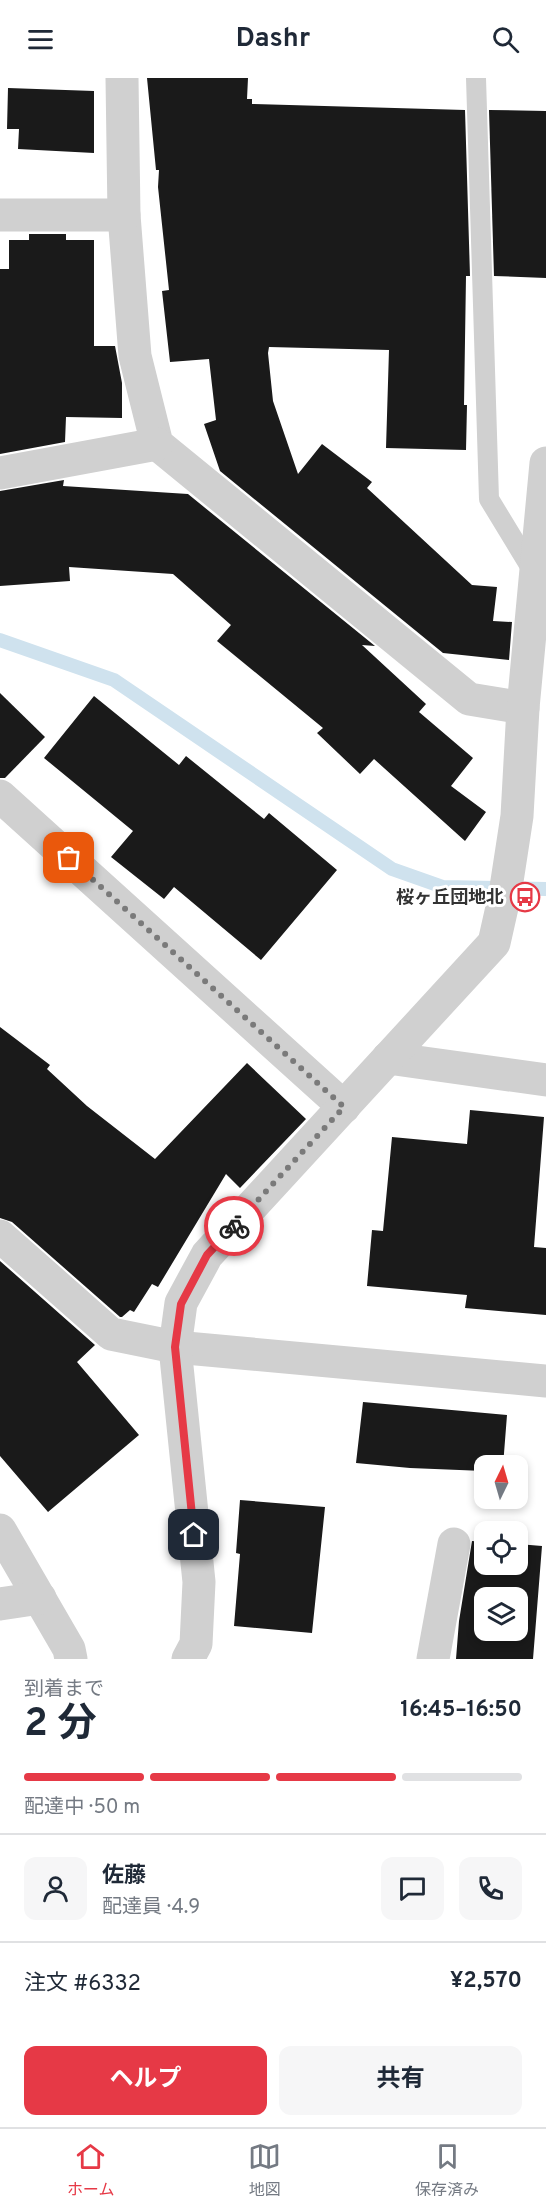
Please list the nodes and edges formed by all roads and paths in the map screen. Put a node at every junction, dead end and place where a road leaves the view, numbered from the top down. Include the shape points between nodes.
1 (122, 78) edge
2 (476, 78) edge
3 (0, 215) edge
4 (124, 215) junction
5 (158, 444) junction
6 (546, 463) edge
7 (0, 473) edge
8 (535, 575) junction
9 (523, 708) junction
10 (0, 796) edge
11 (388, 1058) junction
12 (546, 1080) edge
13 (344, 1107) junction
14 (0, 1236) edge
15 (175, 1347) junction
16 (546, 1381) edge
17 (0, 1530) edge
18 (454, 1544) dead end
19 (40, 1598) junction
20 (0, 1604) edge
21 (71, 1659) edge
22 (188, 1659) edge
23 (433, 1659) edge

1 - 4 street
2 - 8 lane via 489,499
3 - 4 street
4 - 5 street via 135,356
5 - 7 street
5 - 9 street via 469,699
6 - 8 street
8 - 9 street
9 - 11 street via 517,816 506,894 494,943
10 - 13 street
11 - 12 street
11 - 13 street
13 - 15 street via 207,1255 181,1304
14 - 15 street via 111,1334
15 - 16 street
15 - 22 street via 199,1582 196,1644
17 - 19 street
18 - 23 street
19 - 20 street
19 - 21 street

